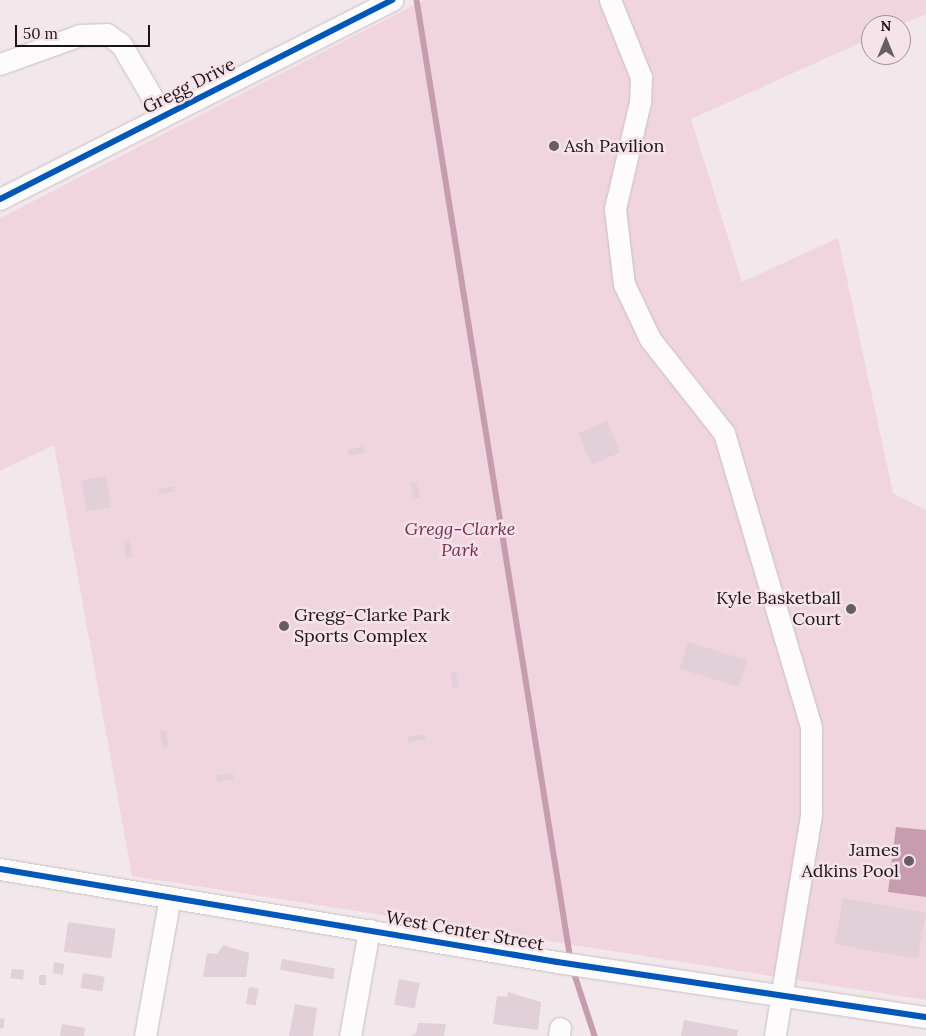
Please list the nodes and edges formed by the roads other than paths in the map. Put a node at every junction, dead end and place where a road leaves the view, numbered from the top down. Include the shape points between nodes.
1 (392, 0) edge
2 (610, 0) edge
3 (0, 64) edge
4 (163, 116) junction
5 (0, 199) edge
6 (0, 869) edge
7 (170, 897) junction
8 (369, 930) junction
9 (781, 993) junction
10 (926, 1017) edge
11 (145, 1036) edge
12 (350, 1036) edge
13 (775, 1036) edge

1 - 4 street, Gregg Drive
2 - 9 street via 640,77 640,102 615,209 624,284 650,339 724,432 811,727 811,816
3 - 4 street via 80,35 108,34 121,44
4 - 5 street, Gregg Drive
6 - 7 street, West Center Street
7 - 8 street, West Center Street
7 - 11 street
8 - 9 street, West Center Street via 588,967
8 - 12 street
9 - 10 street, West Center Street
9 - 13 street

